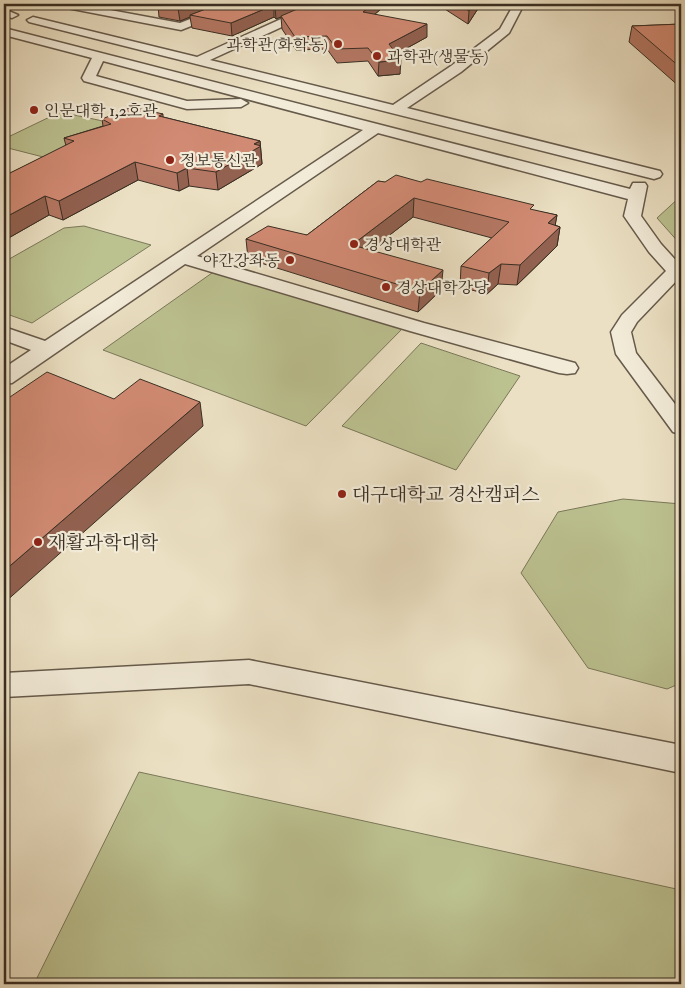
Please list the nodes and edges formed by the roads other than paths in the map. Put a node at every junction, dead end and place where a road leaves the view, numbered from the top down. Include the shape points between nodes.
1 (63, 4) edge
2 (309, 4) edge
3 (519, 4) edge
4 (220, 11) edge
5 (7, 15) edge
6 (31, 18) junction
7 (4, 31) edge
8 (98, 58) junction
9 (198, 61) junction
10 (252, 97) junction
11 (395, 110) junction
12 (374, 129) junction
13 (643, 185) junction
14 (183, 258) junction
15 (678, 272) edge
16 (4, 333) edge
17 (47, 349) junction
18 (567, 368) dead end
19 (4, 378) edge
20 (681, 427) edge
21 (4, 684) edge
22 (681, 759) edge

1 - 4 street via 181,27
1 - 6 street
2 - 9 street via 306,12
3 - 11 street via 505,31
5 - 6 street
6 - 7 street via 31,24
6 - 9 street
7 - 8 street
8 - 10 street
8 - 10 street via 89,78 187,104 242,103
9 - 11 street
10 - 12 street
11 - 13 street
12 - 13 street
12 - 14 street
13 - 15 street via 632,216 655,248
14 - 17 street
14 - 18 street
15 - 20 street via 629,319 621,332 626,354
16 - 17 street
17 - 19 street
21 - 22 street via 249,672

